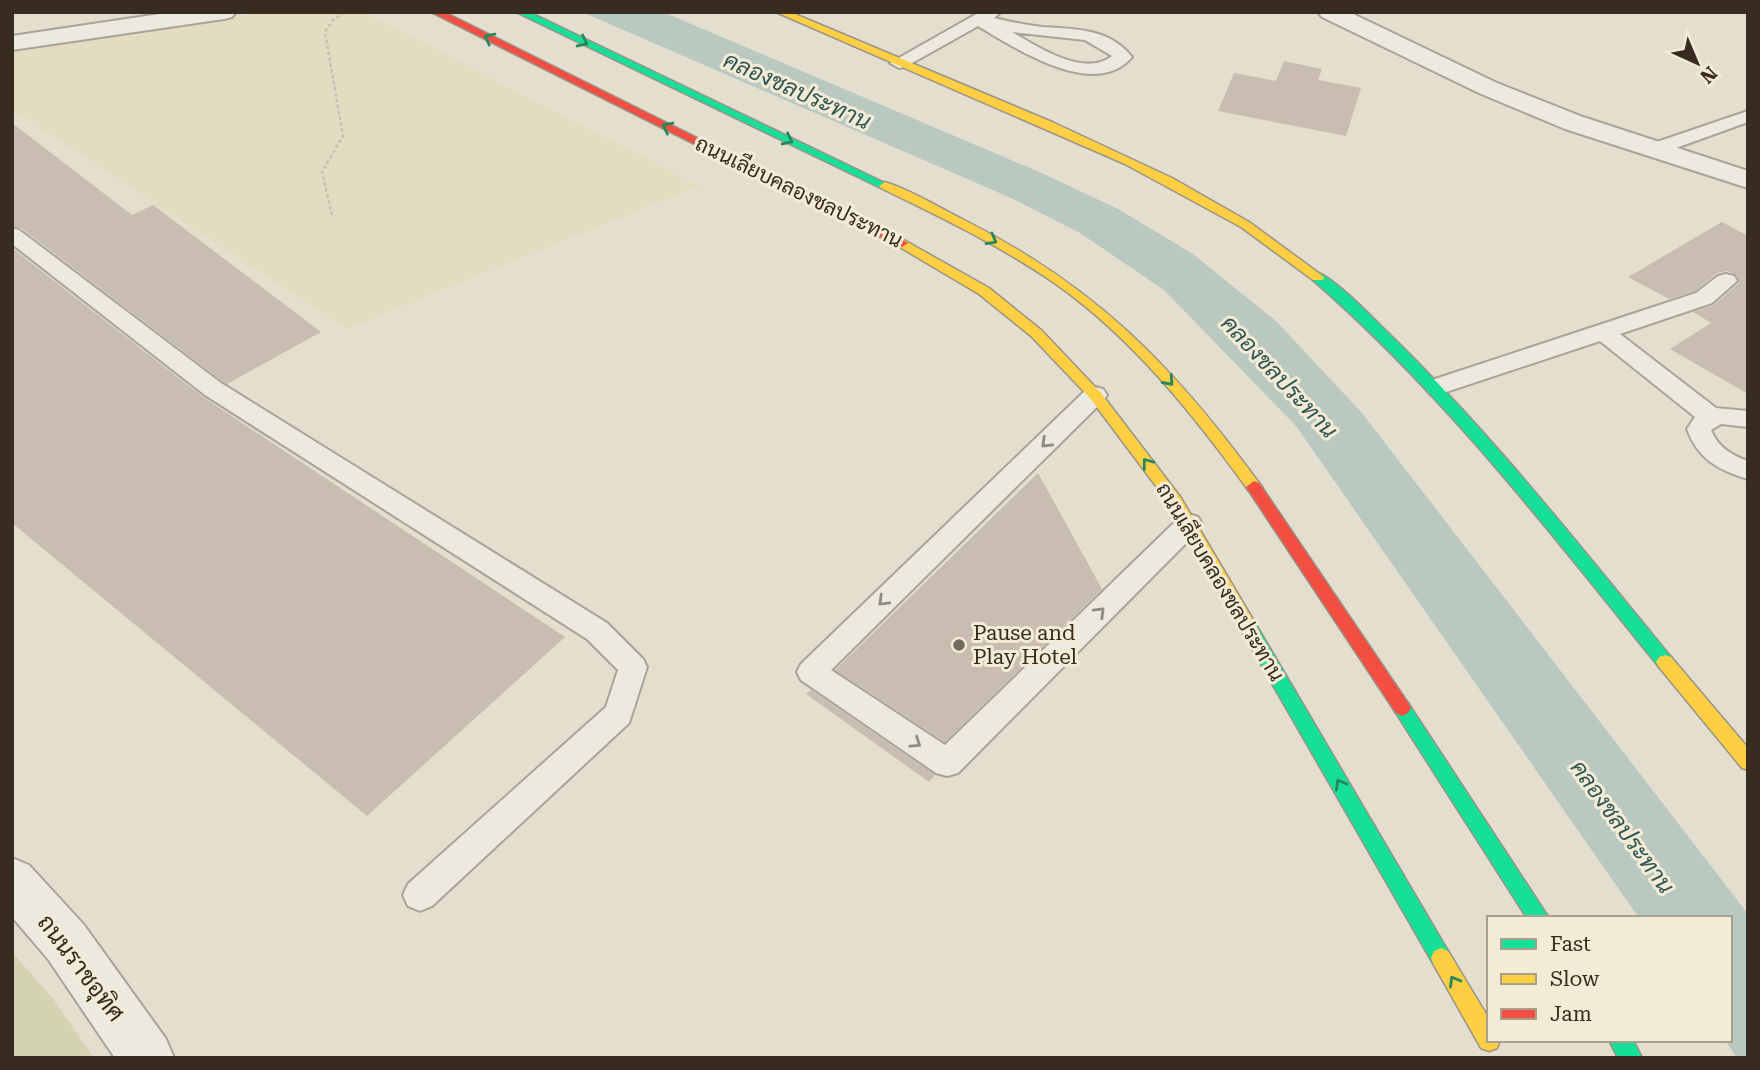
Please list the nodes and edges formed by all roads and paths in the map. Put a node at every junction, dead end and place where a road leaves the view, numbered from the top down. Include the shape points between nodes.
1 (224, 12) edge
2 (345, 12) edge
3 (436, 12) edge
4 (442, 12) edge
5 (521, 12) edge
6 (781, 12) edge
7 (1330, 12) edge
8 (986, 16) edge
9 (459, 23) junction
10 (12, 43) edge
11 (899, 63) junction
12 (1748, 116) edge
13 (1655, 149) junction
14 (1748, 180) edge
15 (332, 215) dead end
16 (12, 234) edge
17 (1727, 281) dead end
18 (1602, 331) junction
19 (1437, 387) junction
20 (1095, 395) junction
21 (1711, 417) junction
22 (1748, 419) edge
23 (1748, 470) edge
24 (1189, 524) junction
25 (1748, 762) edge
26 (12, 881) edge
27 (420, 895) dead end
28 (1538, 916) edge
29 (1487, 1037) edge
30 (1490, 1042) edge
31 (1621, 1042) edge
32 (147, 1058) edge
33 (1499, 1058) edge
34 (1631, 1058) edge

1 - 10 street
2 - 15 path via 325,32 343,136 322,172
3 - 9 main road, ถนนเลียบคลองชลประทาน
4 - 9 main road
5 -> 28 main road, ถนนเลียบคลองชลประทาน via 956,220 1028,260 1135,343 1213,429 1290,538
6 - 11 main road
7 - 13 street via 1488,88
8 - 8 lane via 1028,30 1074,32 1108,41 1123,57 1109,66 1077,68 1044,57
8 - 11 lane
20 -> 9 main road, ถนนเลียบคลองชลประทาน via 1016,316 917,251
11 - 19 main road via 1179,184 1298,261
12 - 13 lane
13 - 14 street
16 - 27 lane via 213,389 597,631 633,667 618,714
17 - 18 lane via 1704,298
18 - 19 lane
18 - 21 lane
19 - 25 main road
24 -> 20 main road, ถนนเลียบคลองชลประทาน
20 -> 24 lane via 811,671 947,763
21 - 22 lane
21 - 23 lane via 1699,429 1703,442 1719,458
29 -> 24 main road, ถนนเลียบคลองชลประทาน
26 - 32 street, ถนนราชอุทิศ via 66,942
30 - 33 main road, ถนนเลียบคลองชลประทาน
31 - 34 main road

